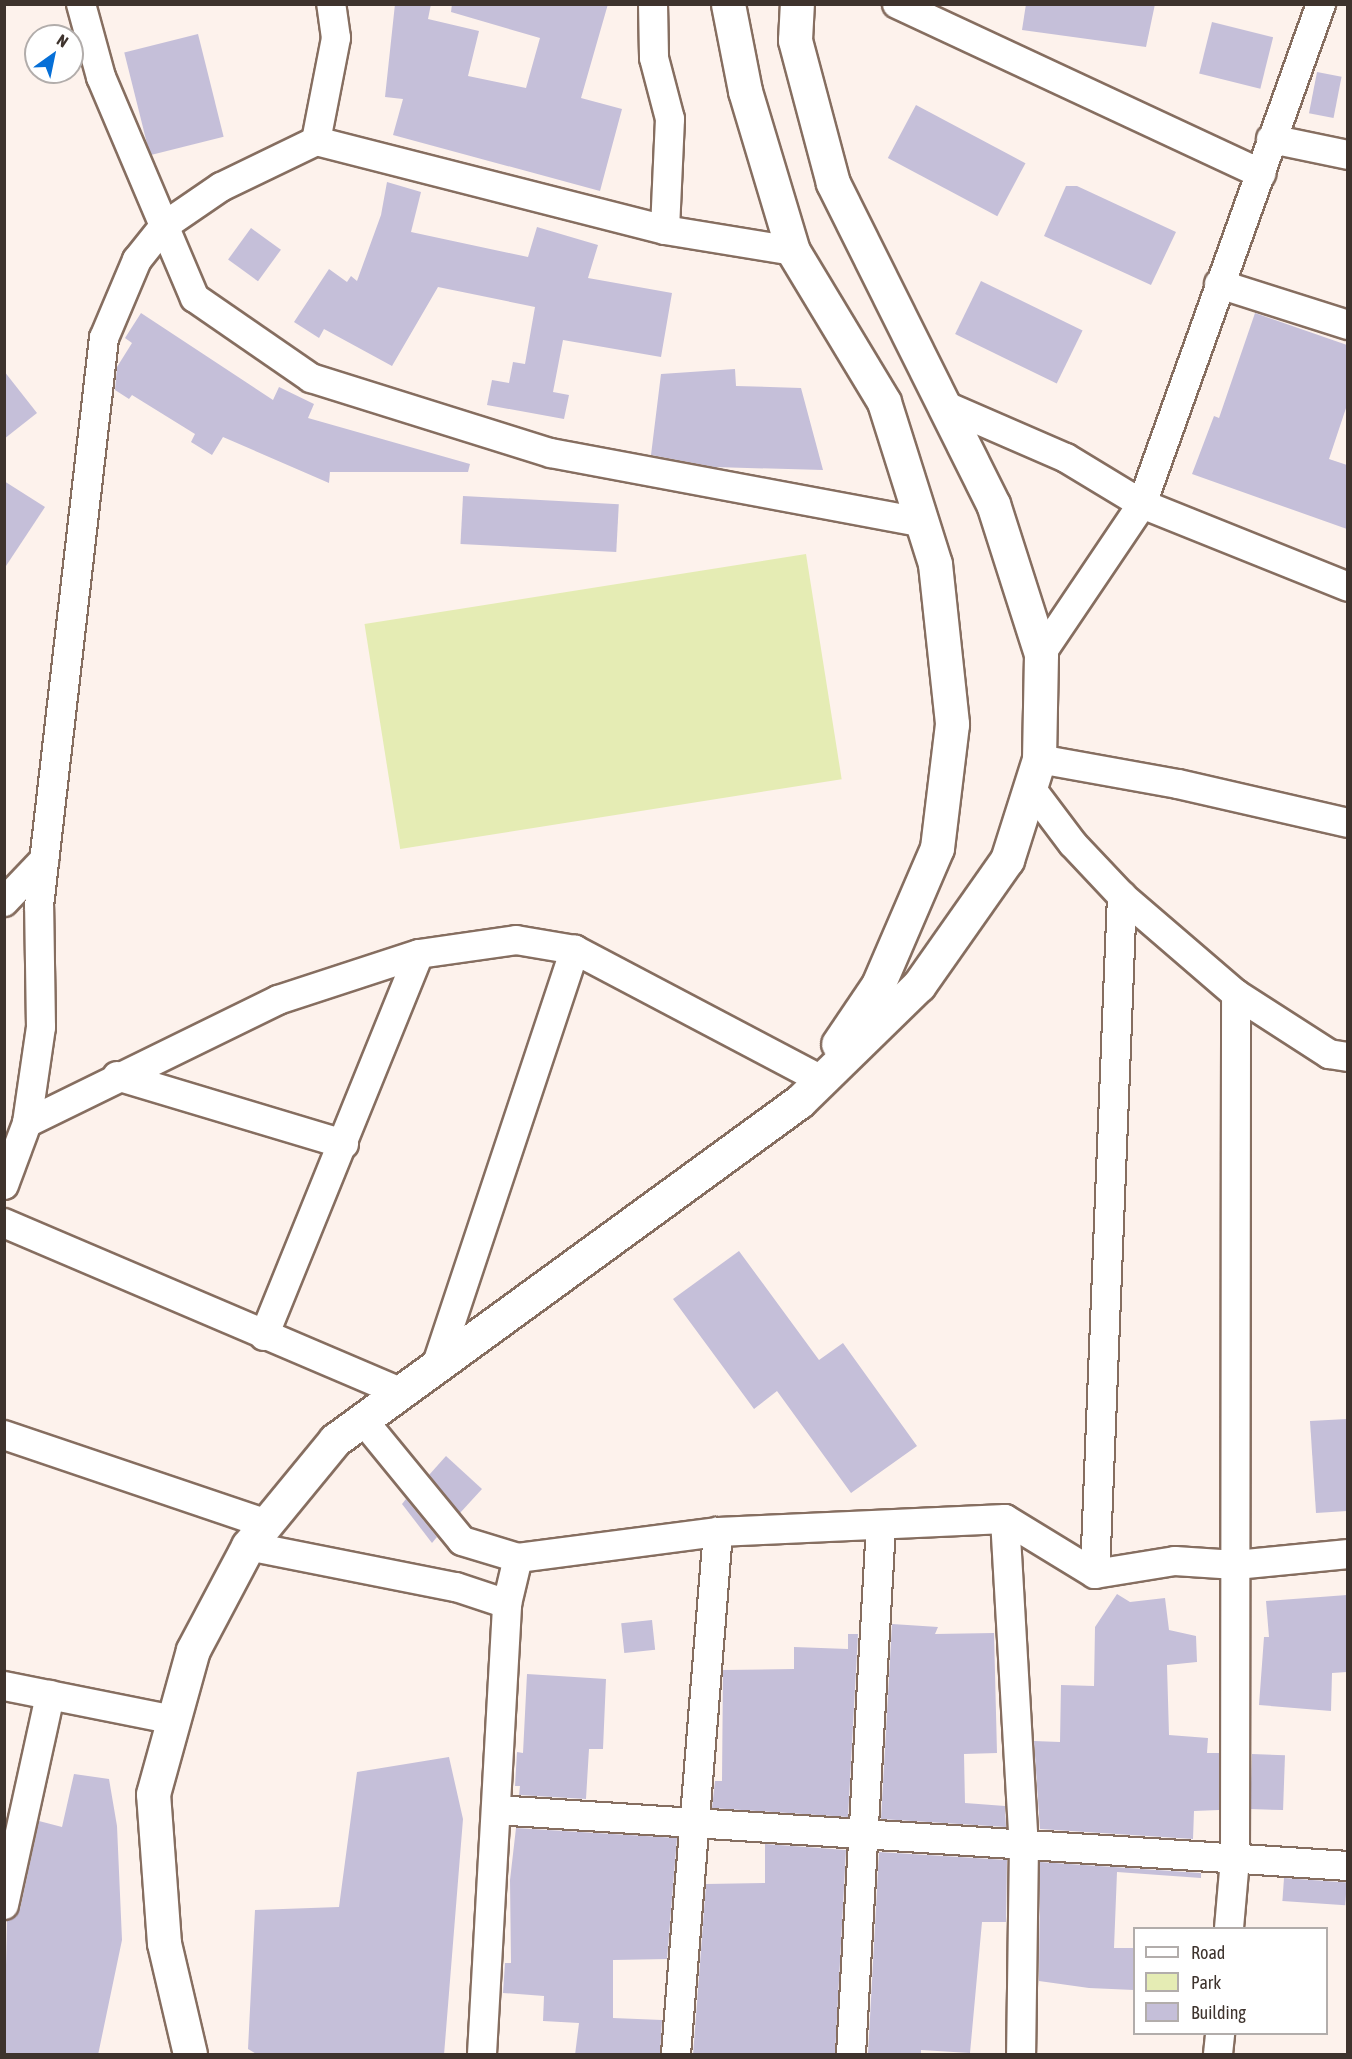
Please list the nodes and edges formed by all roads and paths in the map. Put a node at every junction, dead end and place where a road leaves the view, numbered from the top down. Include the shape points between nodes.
1 (81, 4) edge
2 (331, 4) edge
3 (653, 4) edge
4 (728, 4) edge
5 (797, 4) edge
6 (1321, 4) edge
7 (898, 5) edge
8 (1271, 139) junction
9 (316, 141) junction
10 (1347, 155) edge
11 (1261, 174) junction
12 (164, 226) junction
13 (664, 230) junction
14 (793, 251) junction
15 (1219, 284) junction
16 (1347, 325) edge
17 (944, 405) junction
18 (1142, 504) junction
19 (920, 522) junction
20 (1347, 587) edge
21 (1041, 654) junction
22 (1035, 773) junction
23 (1347, 823) edge
24 (44, 860) junction
25 (1122, 896) junction
26 (4, 902) edge
27 (575, 950) junction
28 (419, 954) junction
29 (1236, 994) junction
30 (1347, 1057) edge
31 (117, 1076) junction
32 (808, 1089) junction
33 (27, 1123) junction
34 (344, 1144) junction
35 (10, 1153) edge
36 (4, 1185) edge
37 (4, 1223) edge
38 (264, 1336) junction
39 (436, 1367) junction
40 (402, 1392) junction
41 (363, 1420) junction
42 (4, 1435) edge
43 (1005, 1519) junction
44 (881, 1525) junction
45 (718, 1532) junction
46 (257, 1535) junction
47 (1347, 1554) edge
48 (518, 1558) junction
49 (1236, 1565) junction
50 (1095, 1574) junction
51 (507, 1604) junction
52 (4, 1686) edge
53 (50, 1695) junction
54 (174, 1720) junction
55 (496, 1810) junction
56 (696, 1823) junction
57 (864, 1834) junction
58 (1024, 1845) junction
59 (1235, 1859) junction
60 (1347, 1866) edge
61 (4, 1905) edge
62 (1229, 1927) edge
63 (1220, 2035) edge
64 (190, 2055) edge
65 (482, 2055) edge
66 (676, 2055) edge
67 (851, 2055) edge
68 (1022, 2055) edge
69 (1218, 2055) edge

1 - 12 street via 101,77
2 - 9 street via 336,38
3 - 13 street via 654,58 670,119
4 - 14 main road via 745,91
5 - 17 main road via 795,40 833,183
6 - 8 street
7 - 11 street
8 - 10 street
8 - 11 street
9 - 12 street via 221,187
9 - 13 street
11 - 15 street
12 - 19 street via 195,298 311,378 551,453
12 - 24 street via 137,260 104,338
13 - 14 street
14 - 19 main road via 884,402
15 - 16 street
15 - 18 street
17 - 18 street via 1066,458
17 - 21 main road via 993,504
18 - 20 street
18 - 21 street
19 - 32 main road via 935,564 952,724 938,848 878,985
21 - 22 main road
22 - 23 street
22 - 25 street via 1072,844
22 - 32 main road via 1007,860 919,985
24 - 26 street
24 - 33 street via 39,906 40,1027
25 - 29 street
25 - 50 street
27 - 28 street via 516,940
27 - 32 street
27 - 39 street
28 - 31 street via 278,1000
28 - 34 street
29 - 30 street via 1329,1054
29 - 49 street
31 - 33 street
31 - 34 street
32 - 39 main road
33 - 35 street
34 - 38 street
35 - 36 street
37 - 38 street
38 - 40 street
39 - 40 main road
40 - 41 main road
41 - 46 main road via 335,1440
41 - 48 street via 462,1541
42 - 46 street
43 - 44 street
43 - 50 street
43 - 58 street
44 - 45 street
44 - 57 street
45 - 48 street
45 - 56 street
46 - 51 street
46 - 54 main road via 193,1650
47 - 49 street
48 - 51 street
49 - 50 street via 1175,1561
49 - 59 street
51 - 55 street
52 - 53 street
53 - 54 street
53 - 61 street
54 - 64 main road via 153,1794 164,1943
55 - 56 street
55 - 65 street
56 - 57 street
56 - 66 street
57 - 58 street
57 - 67 street
58 - 59 street
58 - 68 street
59 - 60 street
59 - 62 street
63 - 69 street

